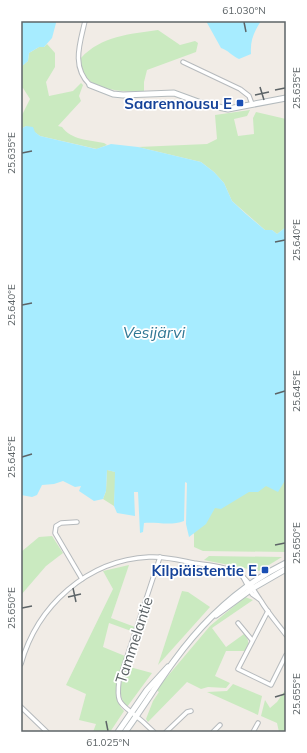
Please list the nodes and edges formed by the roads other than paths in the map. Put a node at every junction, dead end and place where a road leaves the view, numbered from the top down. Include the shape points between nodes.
1 (85, 21) edge
2 (183, 62) dead end
3 (90, 85) joint
4 (286, 98) edge
5 (252, 104) junction
6 (77, 522) dead end
7 (160, 557) junction
8 (286, 563) edge
9 (286, 569) edge
10 (82, 578) junction
11 (250, 588) junction
12 (268, 611) junction
13 (238, 623) dead end
14 (286, 635) edge
15 (252, 640) junction
16 (286, 655) edge
17 (174, 661) junction
18 (21, 664) edge
19 (21, 707) edge
20 (191, 711) dead end
21 (131, 713) junction
22 (137, 716) junction
23 (258, 722) dead end
24 (220, 725) dead end
25 (47, 732) edge
26 (118, 732) edge
27 (125, 732) edge
28 (154, 732) edge
29 (166, 732) edge
30 (213, 732) edge
31 (253, 732) edge

1 - 3 street via 78,60 79,71
2 - 5 street via 240,89 250,96
3 - 5 street via 123,95 174,93 221,108
4 - 5 street
6 - 10 street via 56,526 55,533
7 - 10 street via 124,560
7 - 11 street via 227,569 242,576
7 - 21 street, Tammelantie via 119,681 120,703
8 - 11 street
9 - 11 street
10 - 18 street via 60,596 47,612 34,633
11 - 12 street
11 - 17 street via 220,607
12 - 14 street
12 - 15 street
13 - 15 street
15 - 16 street via 238,669 271,685
17 - 21 street via 162,672
17 - 22 street
19 - 25 street
20 - 29 street
21 - 22 street, Tammelantie
21 - 26 street
22 - 27 street
22 - 28 street, Tammelantie
23 - 31 street
24 - 30 street

